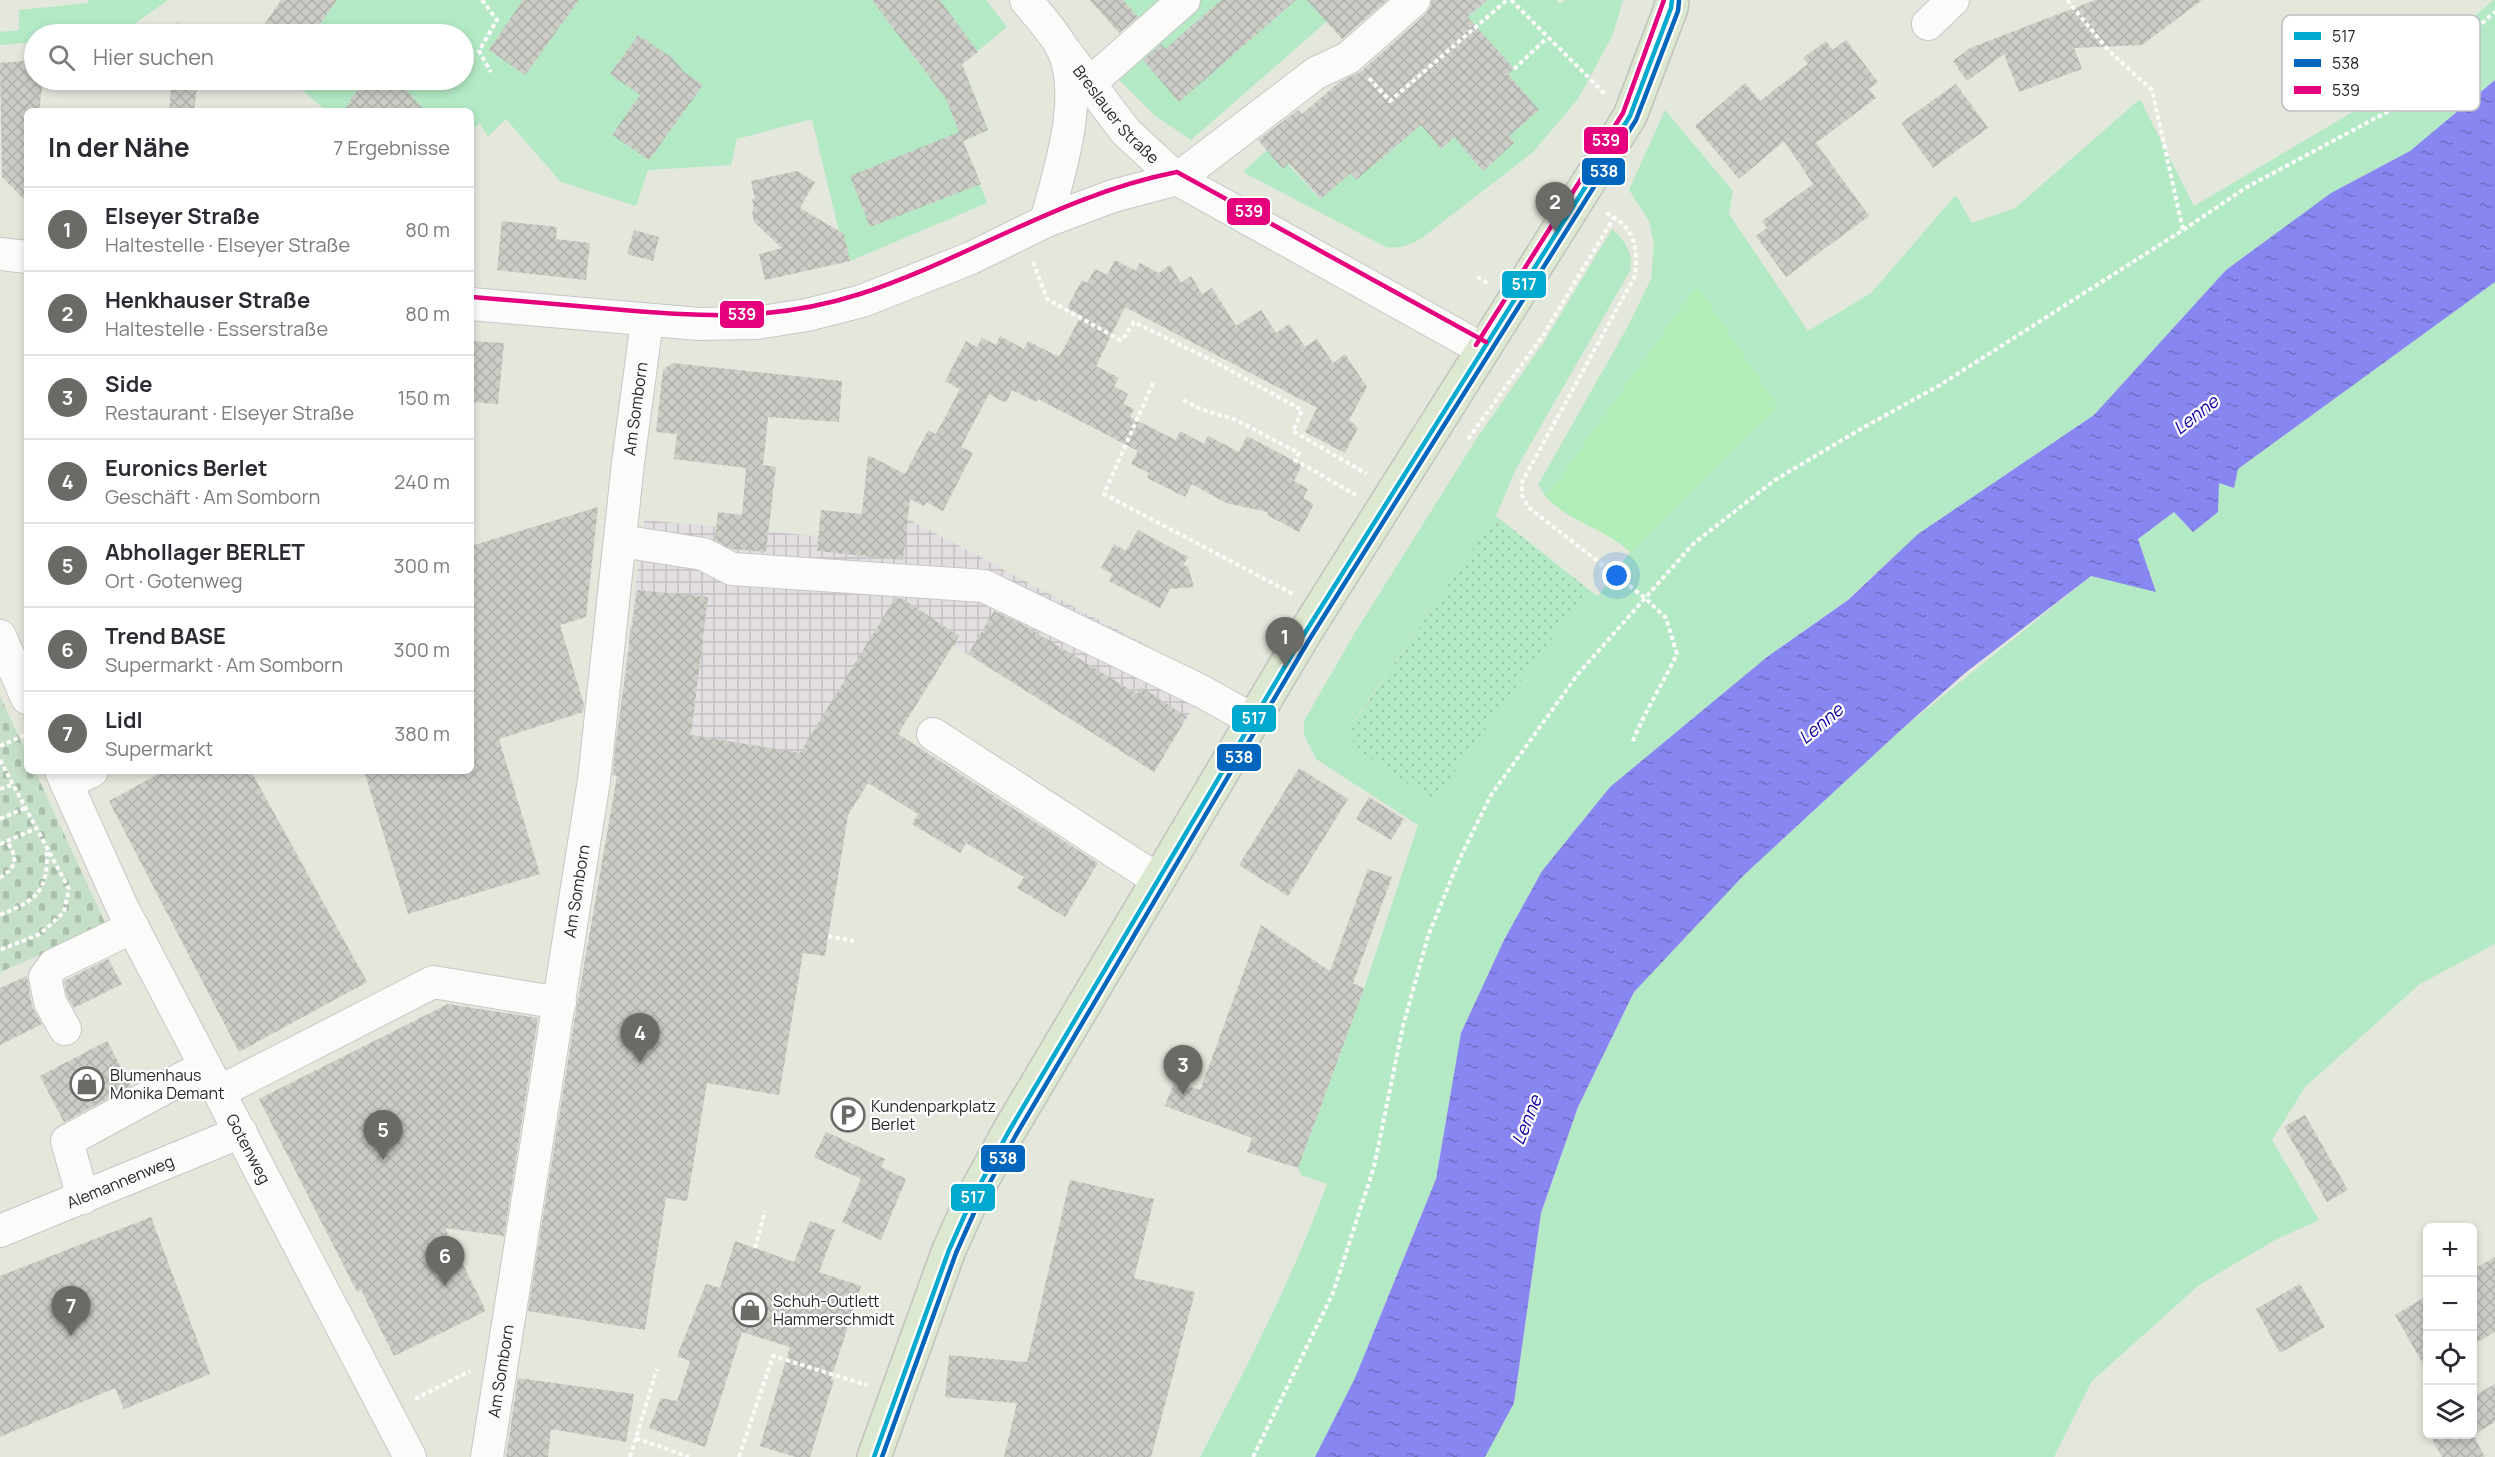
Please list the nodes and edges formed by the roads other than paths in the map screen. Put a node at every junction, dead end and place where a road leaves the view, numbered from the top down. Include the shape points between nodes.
1 (1026, 0) edge
2 (1184, 0) edge
3 (1414, 0) edge
4 (1672, 0) edge
5 (1953, 0) edge
6 (1928, 24) dead end
7 (1061, 46) junction
8 (1090, 83) junction
9 (1178, 179) junction
10 (1034, 227) junction
11 (0, 254) edge
12 (24, 258) edge
13 (474, 304) edge
14 (647, 321) junction
15 (1482, 349) junction
16 (621, 542) junction
17 (0, 636) edge
18 (20, 664) edge
19 (24, 683) edge
20 (1253, 720) junction
21 (933, 734) dead end
22 (73, 775) edge
23 (1158, 880) junction
24 (133, 927) junction
25 (560, 1003) junction
26 (65, 1029) dead end
27 (212, 1079) junction
28 (241, 1132) junction
29 (82, 1197) junction
30 (0, 1231) edge
31 (410, 1457) edge
32 (487, 1457) edge
33 (874, 1457) edge

1 - 7 street, Breslauer Straße
2 - 8 street
3 - 9 street via 1350,57 1317,73
4 - 15 main road via 1630,116
5 - 6 street
7 - 8 street, Breslauer Straße
7 - 10 street, Breslauer Straße via 1072,83 1068,141
8 - 9 street, Breslauer Straße via 1126,132
9 - 10 street via 1113,196
9 - 15 street, Breslauer Straße
10 - 14 street via 971,258 862,301 807,315 756,323
11 - 12 street
13 - 14 street
14 - 16 street, Am Somborn
15 - 20 main road
16 - 20 street via 703,554 732,569 984,586
16 - 25 street, Am Somborn via 594,780
17 - 18 street
18 - 19 street
20 - 23 main road
21 - 23 street
22 - 24 street, Gotenweg
23 - 33 main road via 971,1201 949,1250
24 - 26 street via 54,965 45,977 50,1002
24 - 27 street, Gotenweg
25 - 27 street via 433,982
25 - 32 street, Am Somborn
27 - 28 street, Gotenweg
27 - 29 street via 67,1141
28 - 29 street, Alemannenweg
28 - 31 street, Gotenweg
29 - 30 street, Alemannenweg

